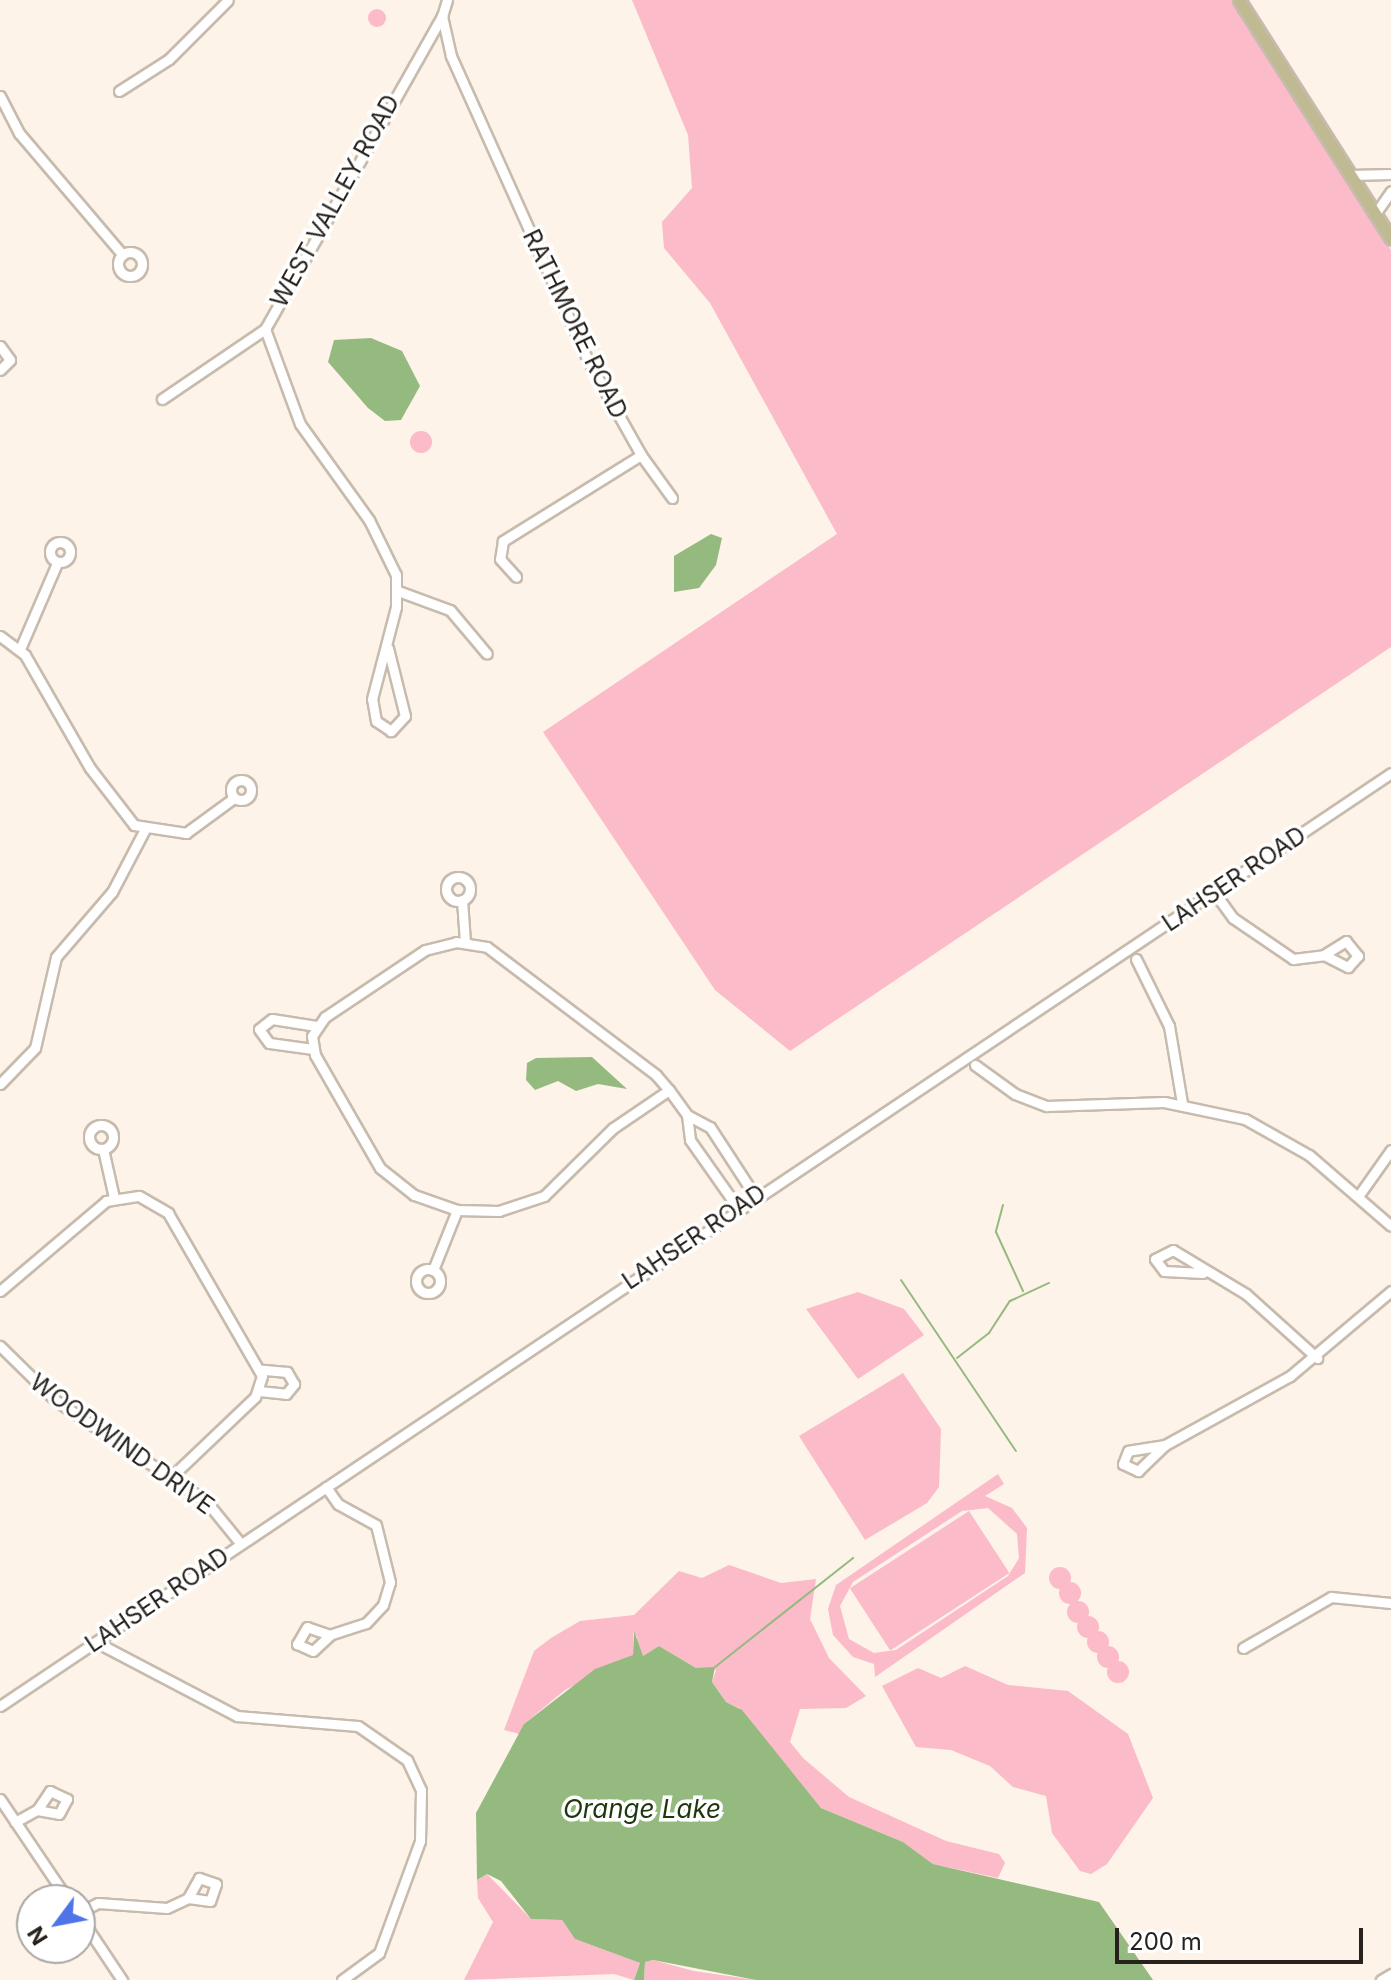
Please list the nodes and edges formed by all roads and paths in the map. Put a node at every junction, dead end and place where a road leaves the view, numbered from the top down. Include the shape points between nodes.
1 (228, 0) edge
2 (447, 0) edge
3 (1239, 0) edge
4 (442, 16) junction
5 (119, 91) dead end
6 (0, 96) edge
7 (1391, 174) edge
8 (1350, 175) junction
9 (1391, 191) edge
10 (1375, 214) junction
11 (1391, 239) edge
12 (123, 255) dead end
13 (265, 329) junction
14 (0, 346) edge
15 (0, 370) edge
16 (162, 399) dead end
17 (641, 455) junction
18 (672, 498) dead end
19 (57, 563) dead end
20 (516, 577) dead end
21 (398, 591) junction
22 (0, 636) edge
23 (388, 648) junction
24 (20, 649) junction
25 (487, 654) dead end
26 (1391, 773) edge
27 (234, 798) dead end
28 (144, 831) junction
29 (1214, 892) junction
30 (462, 900) dead end
31 (465, 942) junction
32 (1324, 955) dead end
33 (1136, 959) dead end
34 (316, 1026) junction
35 (313, 1049) junction
36 (975, 1065) dead end
37 (0, 1084) edge
38 (669, 1090) junction
39 (1182, 1103) junction
40 (687, 1115) junction
41 (103, 1149) dead end
42 (1391, 1150) edge
43 (1359, 1195) junction
44 (755, 1196) junction
45 (114, 1198) junction
46 (738, 1208) junction
47 (457, 1210) junction
48 (1391, 1226) edge
49 (433, 1270) dead end
50 (1203, 1273) junction
51 (0, 1291) edge
52 (1391, 1291) edge
53 (0, 1346) edge
54 (1317, 1358) junction
55 (262, 1370) junction
56 (259, 1391) junction
57 (1165, 1445) dead end
58 (171, 1477) junction
59 (326, 1487) junction
60 (241, 1544) junction
61 (1391, 1603) edge
62 (330, 1635) dead end
63 (96, 1642) junction
64 (1243, 1648) dead end
65 (0, 1706) edge
66 (0, 1799) edge
67 (37, 1810) dead end
68 (15, 1822) junction
69 (57, 1884) edge
70 (188, 1898) dead end
71 (96, 1904) edge
72 (96, 1940) edge
73 (1391, 1974) edge
74 (122, 1980) edge
75 (342, 1980) edge
76 (1381, 1980) edge

1 - 5 street via 169,59
2 - 4 street
3 - 8 main road
4 - 13 street, WEST VALLEY ROAD
4 - 17 street, RATHMORE ROAD via 451,56 551,282
6 - 12 street via 19,133
7 - 8 street
8 - 10 main road
9 - 10 street
10 - 11 main road
13 - 16 street
13 - 21 street, WEST VALLEY ROAD via 300,424 373,528
14 - 15 street via 10,360
17 - 18 street, RATHMORE ROAD
17 - 20 street via 503,541 500,559
19 - 24 street
21 - 23 street
21 - 25 street via 450,610
22 - 24 street
23 - 23 street via 372,704 378,724 393,731 405,716
24 - 28 street via 100,783
26 - 29 street, LAHSER ROAD
27 - 28 street via 189,832
28 - 37 street via 112,892 56,957 35,1048
29 - 32 street via 1233,918 1286,956
29 - 44 street, LAHSER ROAD
30 - 31 street
31 - 34 street via 425,950
31 - 38 street via 503,955
33 - 39 street via 1169,1026
34 - 35 street
34 - 35 street via 272,1019 259,1029 269,1043
35 - 47 street via 380,1168 414,1195
36 - 39 street via 1015,1094 1047,1106
38 - 40 street
38 - 47 street via 606,1134 549,1193 499,1211
39 - 43 street via 1258,1124
40 - 44 street via 710,1127
40 - 46 street via 690,1140
41 - 45 street
42 - 43 street
43 - 48 street
44 - 46 street, LAHSER ROAD
45 - 51 street
45 - 55 street via 146,1198 168,1213
46 - 59 street, LAHSER ROAD
47 - 49 street
50 - 50 street via 1164,1271 1155,1259 1173,1250
50 - 54 street via 1246,1294
52 - 54 street
53 - 58 street, WOODWIND DRIVE via 55,1400
54 - 57 street
55 - 56 street
55 - 56 street via 287,1372 294,1384 286,1394
56 - 58 street
58 - 60 street, WOODWIND DRIVE via 210,1504
59 - 60 street, LAHSER ROAD
59 - 62 street via 343,1508 376,1525 390,1582 372,1619
60 - 63 street, LAHSER ROAD
61 - 64 street via 1331,1597
63 - 65 street, LAHSER ROAD
63 - 75 street via 237,1716 358,1726 407,1760 422,1799 420,1841 379,1953
66 - 68 street
67 - 68 street
68 - 69 street
70 - 71 street via 167,1908
72 - 74 street
73 - 76 street

